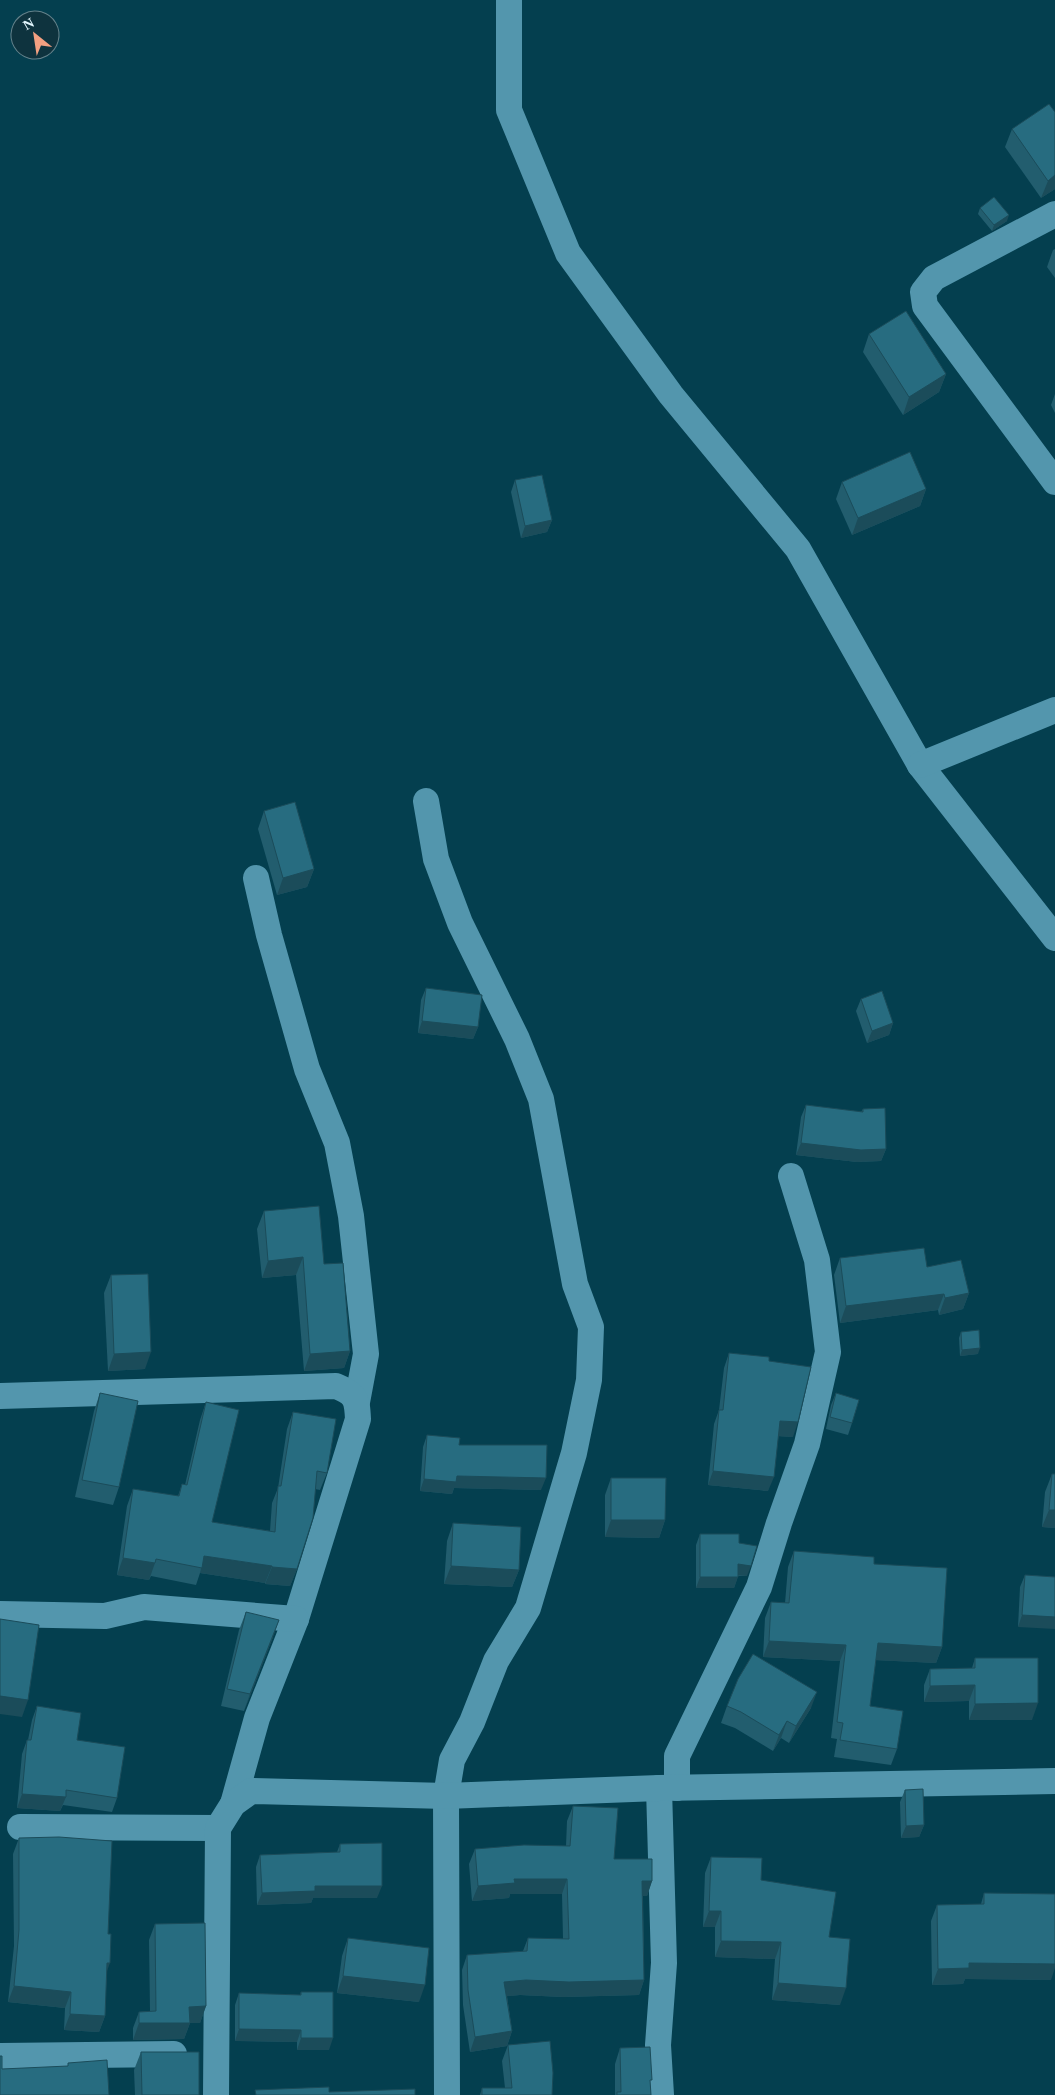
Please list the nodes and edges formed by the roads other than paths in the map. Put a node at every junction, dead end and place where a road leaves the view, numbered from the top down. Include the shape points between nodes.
1 (509, 0) edge
2 (1055, 214) edge
3 (1055, 482) edge
4 (1055, 710) edge
5 (920, 765) junction
6 (426, 801) dead end
7 (256, 878) dead end
8 (1055, 938) edge
9 (791, 1176) dead end
10 (0, 1396) edge
11 (357, 1402) junction
12 (0, 1614) edge
13 (296, 1619) junction
14 (1055, 1781) edge
15 (668, 1788) junction
16 (446, 1796) junction
17 (233, 1804) junction
18 (20, 1827) dead end
19 (218, 1828) junction
20 (215, 2054) junction
21 (0, 2056) edge
22 (216, 2095) edge
23 (447, 2095) edge
24 (661, 2095) edge

1 - 5 street via 510,110 568,253 671,395 798,549
2 - 3 street via 934,278 923,292 926,306
4 - 5 street
5 - 8 street
6 - 16 street via 436,859 460,923 517,1039 541,1099 575,1284 591,1327 590,1380 574,1453 528,1608 496,1661 472,1722 452,1760
7 - 11 street via 268,935 307,1069 337,1143 351,1216 366,1354
9 - 15 street via 817,1260 828,1352 808,1444 759,1587 677,1756
10 - 11 street via 336,1386 349,1392
11 - 13 street via 358,1419
12 - 13 street via 105,1616 144,1607
13 - 17 street via 257,1718
14 - 15 street
15 - 16 street
15 - 24 street via 664,1963 658,2045
16 - 17 street via 250,1791
16 - 23 street
17 - 19 street
18 - 19 street
19 - 20 street
20 - 21 street
20 - 22 street

